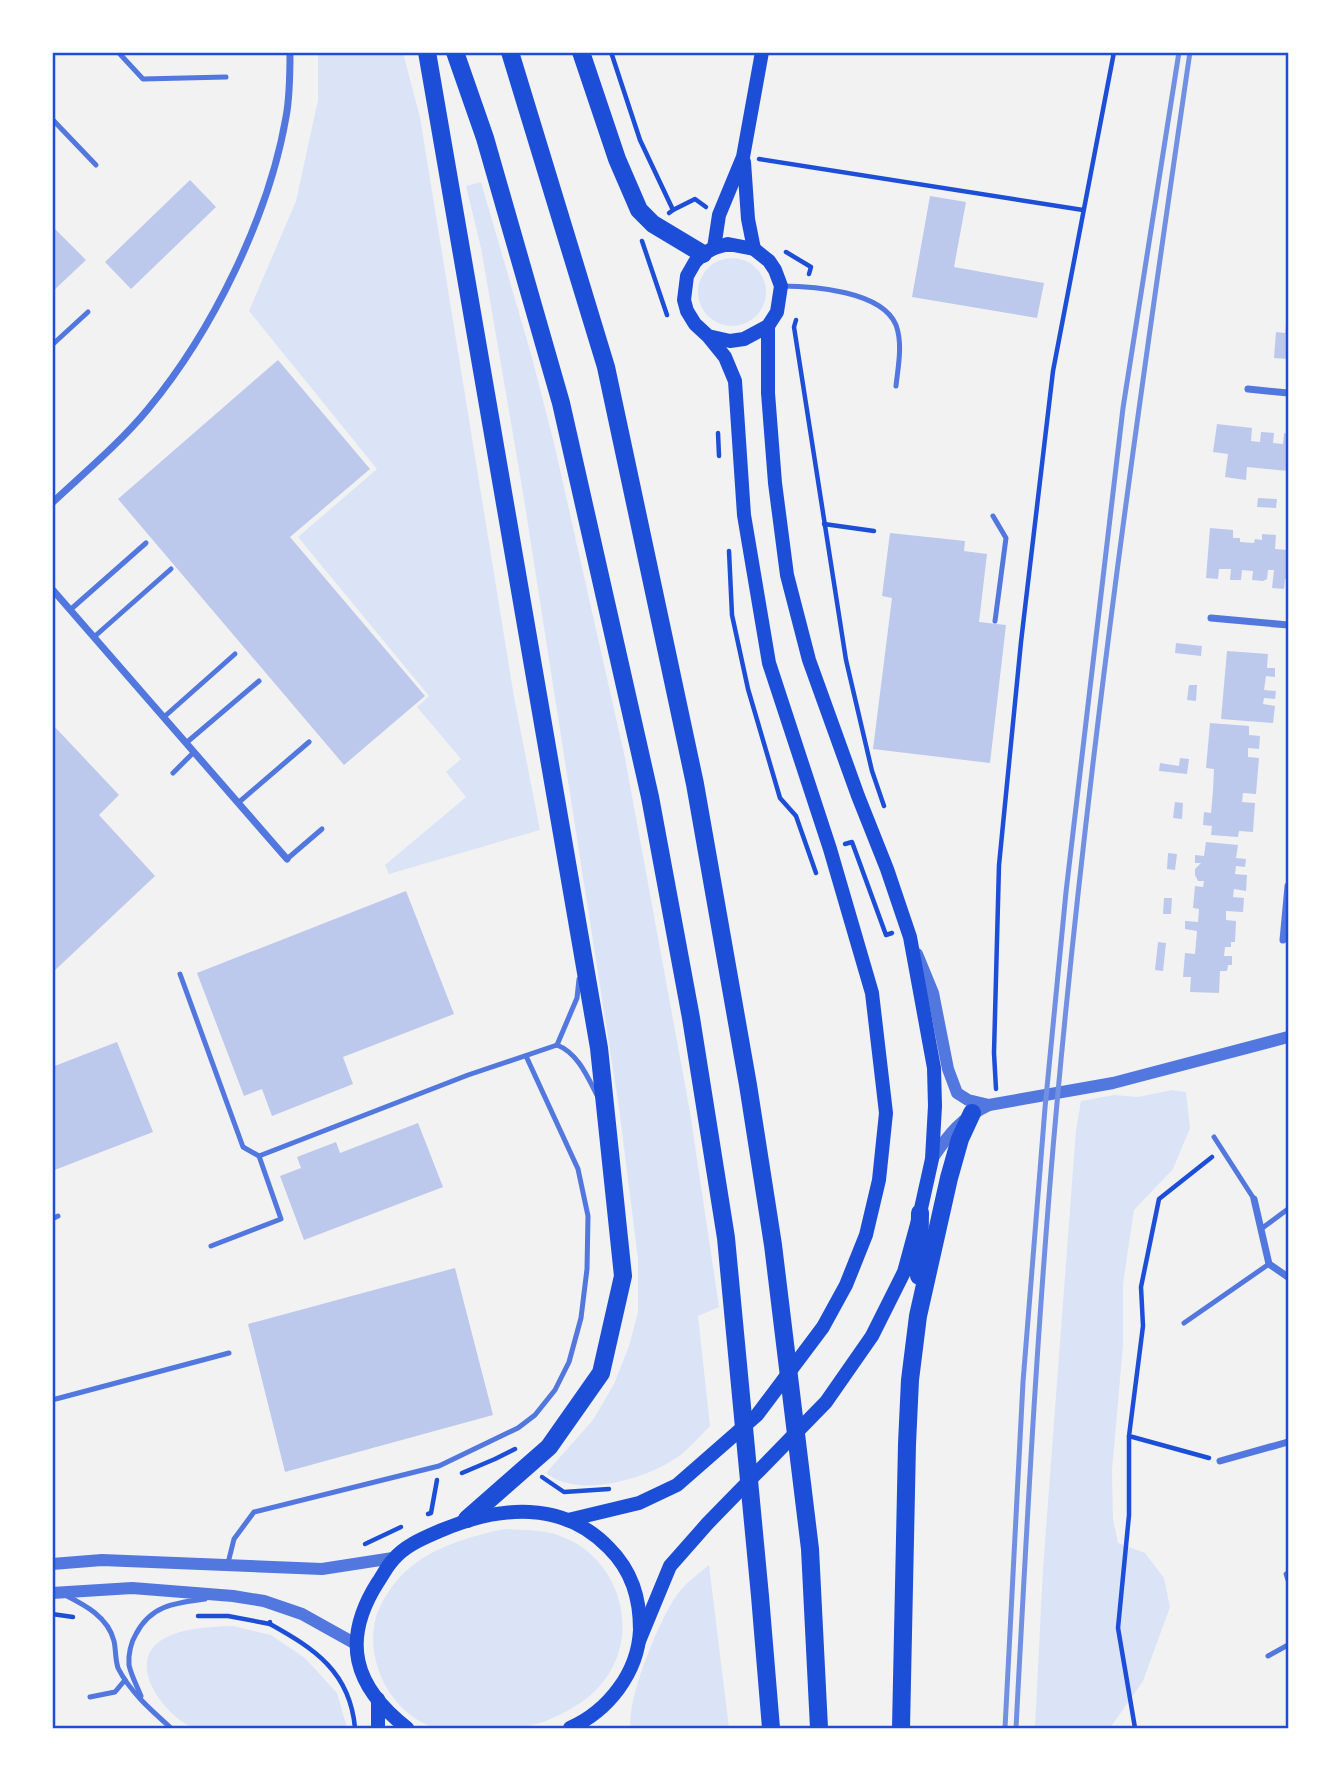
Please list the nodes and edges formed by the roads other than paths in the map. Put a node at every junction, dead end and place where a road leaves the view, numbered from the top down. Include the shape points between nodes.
1 (118, 52) edge
2 (290, 52) edge
3 (427, 52) edge
4 (455, 52) edge
5 (510, 52) edge
6 (581, 52) edge
7 (762, 52) edge
8 (226, 77) dead end
9 (52, 118) edge
10 (743, 157) junction
11 (96, 165) dead end
12 (754, 249) junction
13 (708, 251) junction
14 (781, 286) junction
15 (88, 312) dead end
16 (768, 326) junction
17 (708, 335) junction
18 (52, 345) edge
19 (896, 386) dead end
20 (1248, 389) dead end
21 (1289, 393) edge
22 (52, 503) edge
23 (993, 516) dead end
24 (146, 543) dead end
25 (171, 569) dead end
26 (52, 589) edge
27 (70, 610) junction
28 (1211, 618) dead end
29 (995, 621) dead end
30 (1289, 625) edge
31 (94, 637) junction
32 (235, 654) dead end
33 (259, 681) dead end
34 (164, 717) junction
35 (309, 742) dead end
36 (186, 743) junction
37 (194, 752) junction
38 (173, 773) dead end
39 (238, 803) junction
40 (322, 829) dead end
41 (287, 859) joint
42 (1289, 886) edge
43 (908, 932) junction
44 (1283, 940) dead end
45 (582, 951) junction
46 (180, 974) dead end
47 (1289, 1037) edge
48 (557, 1045) junction
49 (526, 1056) junction
50 (996, 1104) junction
51 (972, 1112) junction
52 (605, 1113) junction
53 (1214, 1137) dead end
54 (259, 1156) junction
55 (932, 1159) junction
56 (1254, 1199) joint
57 (1289, 1209) edge
58 (920, 1213) junction
59 (1261, 1229) junction
60 (211, 1246) dead end
61 (1269, 1264) junction
62 (1289, 1277) edge
63 (918, 1316) junction
64 (1184, 1323) dead end
65 (229, 1353) dead end
66 (52, 1400) edge
67 (1289, 1443) edge
68 (1220, 1461) road end
69 (467, 1519) junction
70 (568, 1520) junction
71 (393, 1558) junction
72 (52, 1564) edge
73 (227, 1566) junction
74 (1289, 1573) edge
75 (1289, 1580) edge
76 (56, 1593) edge
77 (233, 1595) junction
78 (639, 1642) junction
79 (355, 1643) junction
80 (1289, 1645) edge
81 (1268, 1656) dead end
82 (125, 1680) junction
83 (90, 1697) dead end
84 (378, 1699) junction
85 (143, 1702) junction
86 (170, 1728) edge
87 (378, 1728) edge
88 (407, 1728) edge
89 (570, 1728) edge
90 (771, 1728) edge
91 (819, 1728) edge
92 (901, 1728) edge

1 - 8 lane via 143,79
2 - 22 street via 286,116 267,187 228,287 148,410
3 - 45 main road
4 - 90 main road via 485,138 561,403 647,784 726,1238
5 - 91 main road via 609,380 695,784 773,1245 810,1549
6 - 13 main road via 639,210 653,224
7 - 10 main road
9 - 11 lane
10 - 12 main road
10 - 13 main road
12 - 13 main road via 738,244
12 - 14 main road via 769,261
13 - 17 main road via 687,276 684,300 695,324
14 - 16 main road via 777,312
14 - 19 lane via 834,290 885,310 898,332
15 - 18 lane
16 - 17 main road via 744,339 730,341
16 - 43 main road via 768,393 787,575 808,660
17 - 70 main road via 725,357 735,381 744,514 769,663 872,993 887,1114 866,1235 846,1284 823,1326 757,1415 677,1485 639,1503
20 - 21 street
23 - 29 lane via 1006,538
24 - 27 lane
25 - 31 lane
26 - 27 street
27 - 31 street
28 - 30 street
31 - 34 street
32 - 34 lane
33 - 36 lane
34 - 36 street
35 - 39 lane
36 - 37 street
37 - 38 lane
37 - 39 street
39 - 41 street
40 - 41 lane
42 - 44 street
43 - 50 street via 933,993 957,1093 968,1100
43 - 55 main road via 934,1068
45 - 48 lane via 577,998
45 - 52 main road
46 - 54 lane via 243,1147
47 - 50 street via 1113,1083
48 - 49 lane
48 - 52 lane via 577,1060
49 - 54 lane
49 - 73 lane via 578,1169 588,1216 581,1318 555,1391 518,1428 439,1466 254,1512 234,1539
50 - 51 street
51 - 55 street via 952,1130
51 - 63 main road via 949,1178
52 - 69 main road via 623,1276 601,1373 549,1447
53 - 56 lane
54 - 60 lane via 281,1219
55 - 58 main road
56 - 59 street
57 - 59 lane
58 - 63 main road
58 - 78 main road via 904,1272 872,1336 826,1402 670,1566
59 - 61 street
61 - 62 street
61 - 64 lane
63 - 92 main road via 906,1444
65 - 66 lane
67 - 68 street
69 - 70 main road via 502,1511
69 - 71 main road via 421,1539
70 - 78 main road via 597,1535 632,1580 640,1607
71 - 73 street via 322,1569
71 - 79 main road via 365,1603
72 - 73 street via 102,1560
74 - 75 lane
76 - 77 street via 132,1588
76 - 82 lane via 102,1618 114,1639 117,1665
77 - 79 street via 302,1614
77 - 85 lane via 155,1610 142,1622 131,1642 129,1665
78 - 89 main road via 612,1699
79 - 84 main road via 362,1674
80 - 81 lane
82 - 83 lane via 115,1692
82 - 85 lane
84 - 87 main road
84 - 88 main road
85 - 86 lane

